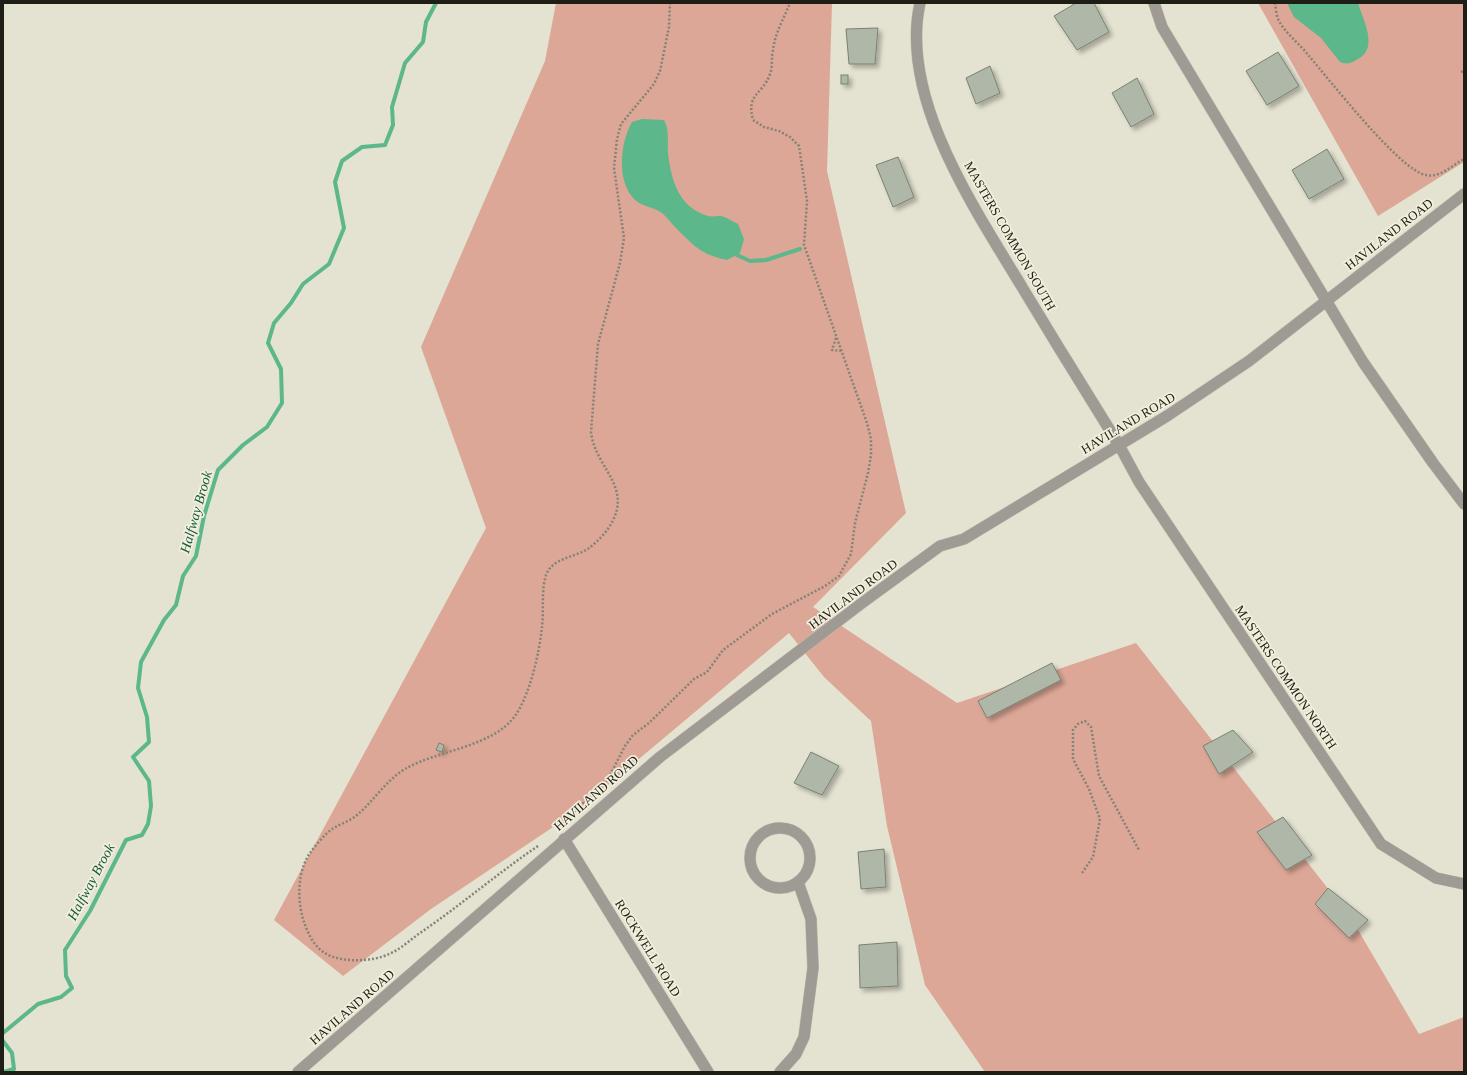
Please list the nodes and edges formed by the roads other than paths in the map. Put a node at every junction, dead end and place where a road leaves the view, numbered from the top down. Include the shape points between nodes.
1 (920, 3) edge
2 (1154, 3) edge
3 (1464, 194) edge
4 (1327, 300) junction
5 (1119, 445) junction
6 (1464, 504) edge
7 (564, 839) junction
8 (798, 882) junction
9 (1464, 884) edge
10 (304, 1070) edge
11 (708, 1072) edge
12 (780, 1072) edge

1 - 5 street, MASTERS COMMON SOUTH via 916,21 920,75 937,132 965,193
2 - 4 street via 1162,27
3 - 4 street, HAVILAND ROAD
4 - 5 street, HAVILAND ROAD via 1249,361
4 - 6 street via 1363,362
5 - 7 street, HAVILAND ROAD via 964,539 940,546 660,757
5 - 9 street, MASTERS COMMON NORTH via 1139,482 1381,844 1436,878
7 - 10 street, HAVILAND ROAD
7 - 11 street, ROCKWELL ROAD
8 - 8 street via 809,866 808,847 796,832 782,829 768,831 754,845 751,854 751,864 758,877 770,886 780,888
8 - 12 street via 811,919 813,968 804,1037 796,1054

